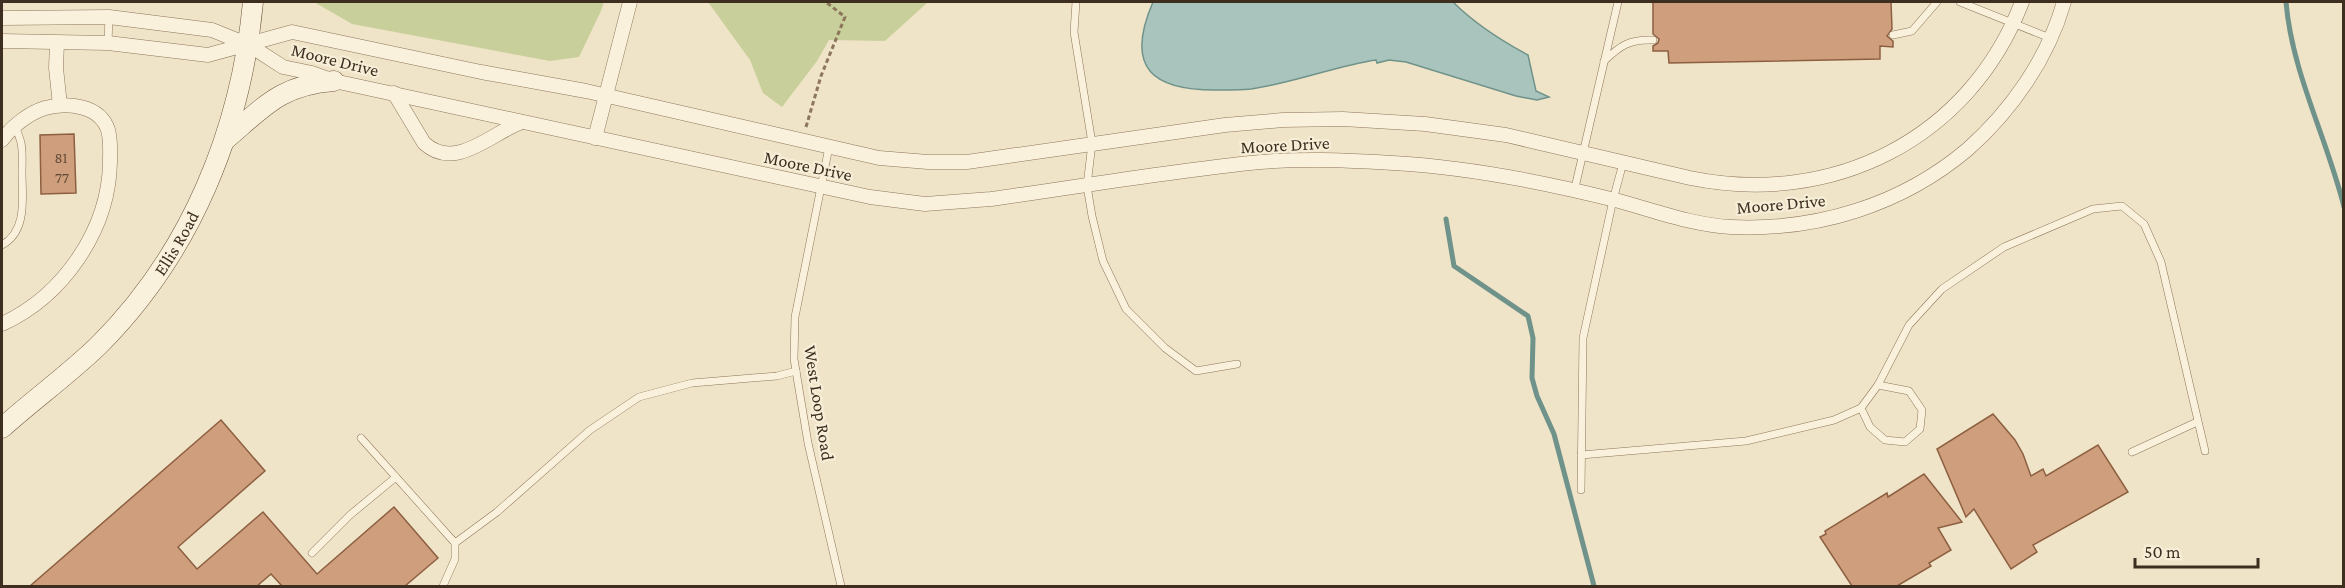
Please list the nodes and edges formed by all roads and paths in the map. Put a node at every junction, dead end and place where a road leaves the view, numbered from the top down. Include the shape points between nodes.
1 (253, 2) edge
2 (630, 2) edge
3 (826, 2) edge
4 (1076, 2) edge
5 (1618, 2) edge
6 (1937, 2) edge
7 (1960, 2) edge
8 (2022, 2) edge
9 (2064, 2) edge
10 (109, 16) junction
11 (2, 18) edge
12 (2013, 22) junction
13 (1893, 35) dead end
14 (2050, 38) junction
15 (1653, 40) dead end
16 (2, 41) edge
17 (57, 43) junction
18 (108, 43) junction
19 (249, 45) junction
20 (1604, 61) junction
21 (334, 81) junction
22 (394, 93) junction
23 (606, 96) junction
24 (60, 105) junction
25 (522, 122) junction
26 (15, 126) junction
27 (595, 138) junction
28 (2, 140) edge
29 (225, 140) junction
30 (802, 140) junction
31 (1092, 143) junction
32 (829, 147) junction
33 (1582, 153) junction
34 (1623, 163) junction
35 (1088, 186) junction
36 (822, 187) junction
37 (1574, 192) junction
38 (1613, 200) junction
39 (2, 245) edge
40 (2, 324) edge
41 (1237, 364) dead end
42 (796, 371) junction
43 (1878, 386) junction
44 (1861, 408) junction
45 (2197, 422) junction
46 (2, 428) edge
47 (361, 438) dead end
48 (2205, 451) dead end
49 (2132, 452) dead end
50 (1581, 455) junction
51 (396, 477) junction
52 (1581, 490) dead end
53 (455, 543) junction
54 (312, 553) dead end
55 (443, 586) edge
56 (842, 586) edge

1 - 19 main road, Ellis Road
2 - 23 street
3 - 30 path via 845,16 821,76
4 - 31 lane via 1074,32
5 - 20 lane
6 - 13 lane via 1912,31
7 - 12 lane
8 - 12 street, Moore Drive
9 - 14 street, Moore Drive
10 - 11 street
10 - 18 lane
10 - 19 street via 212,30
12 - 14 lane
12 - 34 street, Moore Drive via 1975,83 1955,105 1908,142 1843,173 1817,180 1757,186 1715,183
14 - 38 street, Moore Drive via 2028,80 1979,139 1935,174 1865,209 1777,226 1729,227
15 - 20 lane via 1620,45
16 - 17 street
17 - 18 street
17 - 24 street
18 - 19 street via 208,55
19 - 21 street, Moore Drive via 283,67
19 - 23 street, Moore Drive via 292,32
19 - 29 main road, Ellis Road
20 - 33 lane
21 - 22 street, Moore Drive
21 - 29 main road via 310,83 285,92
22 - 25 street, Moore Drive
22 - 25 street via 424,143 444,154 469,150
23 - 27 street
23 - 30 street, Moore Drive
24 - 26 street via 44,108
24 - 40 street via 86,108 105,123 110,147 108,192 96,226 68,273 51,292
25 - 27 street, Moore Drive
26 - 28 street
26 - 39 lane via 22,144 23,206 15,232
27 - 36 street, Moore Drive
29 - 46 main road, Ellis Road via 197,208 133,308 99,345
30 - 32 street, Moore Drive
31 - 32 street, Moore Drive via 967,162 900,161
31 - 33 street, Moore Drive via 1225,125 1343,119 1471,129
31 - 35 lane
32 - 36 lane, West Loop Road
33 - 34 street, Moore Drive
33 - 37 lane
34 - 38 lane
35 - 36 street, Moore Drive via 925,204
35 - 37 street, Moore Drive via 1252,163 1333,159 1424,164
35 - 41 lane via 1103,261 1126,309 1165,348 1196,371
36 - 42 lane, West Loop Road via 795,318
37 - 38 street, Moore Drive
38 - 50 lane via 1583,338
42 - 53 lane via 692,383 639,397 591,430
42 - 56 lane, West Loop Road via 808,443
43 - 44 lane
43 - 44 lane via 1909,391 1922,410 1920,429 1905,442 1885,440 1870,427
43 - 45 lane via 1910,325 1942,289 2004,247 2093,209 2122,206 2144,224 2161,262
44 - 50 lane via 1834,420 1746,441
45 - 48 lane
45 - 49 lane
47 - 51 lane
50 - 52 lane
51 - 53 lane
51 - 54 lane
53 - 55 lane via 454,559

